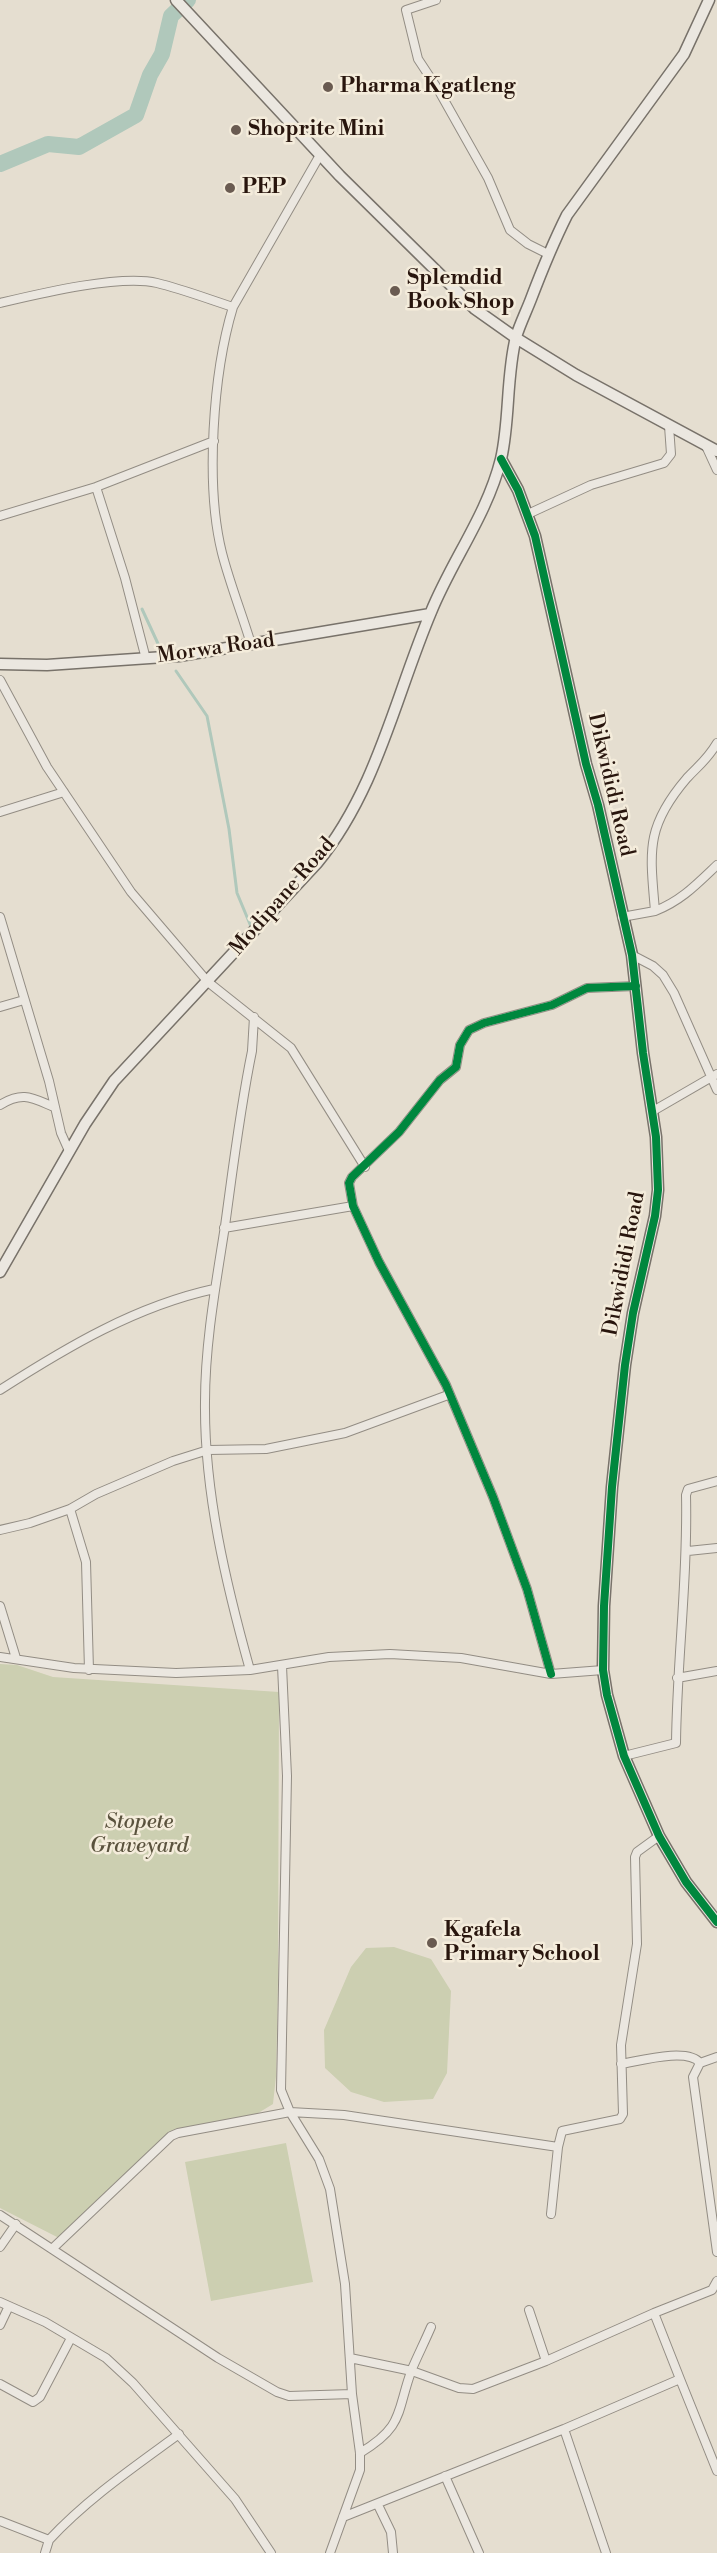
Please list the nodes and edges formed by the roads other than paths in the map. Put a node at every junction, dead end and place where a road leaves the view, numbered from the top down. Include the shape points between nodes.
1 (176, 0) edge
2 (436, 0) edge
3 (708, 0) edge
4 (320, 155) junction
5 (548, 255) junction
6 (0, 303) edge
7 (233, 307) junction
8 (516, 338) junction
9 (669, 426) junction
10 (214, 441) junction
11 (706, 446) junction
12 (717, 451) edge
13 (501, 459) junction
14 (717, 470) edge
15 (96, 487) junction
16 (528, 514) junction
17 (0, 516) edge
18 (430, 614) junction
19 (251, 644) junction
20 (146, 659) junction
21 (0, 664) edge
22 (0, 680) edge
23 (717, 743) edge
24 (64, 792) junction
25 (0, 812) edge
26 (717, 865) edge
27 (655, 911) junction
28 (0, 916) edge
29 (622, 917) junction
30 (632, 956) junction
31 (207, 982) junction
32 (636, 986) junction
33 (24, 1000) junction
34 (0, 1007) edge
35 (254, 1017) junction
36 (715, 1076) edge
37 (717, 1090) edge
38 (0, 1105) edge
39 (54, 1107) junction
40 (653, 1112) junction
41 (69, 1151) junction
42 (365, 1167) junction
43 (352, 1206) junction
44 (224, 1228) junction
45 (0, 1272) edge
46 (214, 1289) junction
47 (0, 1390) edge
48 (448, 1395) junction
49 (208, 1450) junction
50 (717, 1481) edge
51 (70, 1509) junction
52 (0, 1530) edge
53 (717, 1548) edge
54 (688, 1551) junction
55 (0, 1606) edge
56 (0, 1657) edge
57 (16, 1658) junction
58 (282, 1666) junction
59 (89, 1670) junction
60 (250, 1670) junction
61 (603, 1670) junction
62 (717, 1671) edge
63 (551, 1674) junction
64 (677, 1678) junction
65 (624, 1756) junction
66 (658, 1836) junction
67 (717, 1922) edge
68 (717, 2057) edge
69 (700, 2063) junction
70 (621, 2064) junction
71 (290, 2112) junction
72 (558, 2148) junction
73 (551, 2214) dead end
74 (0, 2215) edge
75 (16, 2224) junction
76 (0, 2247) edge
77 (52, 2249) junction
78 (717, 2252) edge
79 (717, 2281) edge
80 (715, 2293) edge
81 (0, 2302) edge
82 (9, 2306) junction
83 (529, 2310) dead end
84 (654, 2313) junction
85 (0, 2325) edge
86 (431, 2327) dead end
87 (71, 2338) junction
88 (350, 2358) junction
89 (546, 2361) junction
90 (412, 2371) junction
91 (680, 2379) junction
92 (0, 2384) edge
93 (352, 2394) junction
94 (564, 2429) junction
95 (179, 2434) junction
96 (360, 2453) junction
97 (717, 2471) edge
98 (445, 2476) junction
99 (378, 2505) junction
100 (343, 2517) junction
101 (0, 2521) edge
102 (50, 2540) junction
103 (45, 2553) edge
104 (271, 2553) edge
105 (330, 2553) edge
106 (393, 2553) edge
107 (479, 2553) edge
108 (606, 2553) edge

1 - 4 main road
2 - 5 street via 406,10 418,59 488,178 510,230
3 - 5 main road, Modipane Road via 684,54 567,215
4 - 7 street
4 - 8 main road via 447,283
5 - 8 main road, Modipane Road
6 - 7 street via 132,281 156,283
7 - 10 street via 218,374
8 - 9 main road
8 - 13 main road, Modipane Road
9 - 11 main road
9 - 16 street via 671,454 664,463 591,485
10 - 15 street
10 - 19 street via 220,541
11 - 12 main road
11 - 14 street
13 - 16 main road, Dikwididi Road
13 - 18 main road, Modipane Road via 483,511
15 - 17 street
15 - 20 street
16 - 29 main road, Dikwididi Road
18 - 19 main road, Morwa Road
18 - 31 main road, Modipane Road via 385,741 356,806 317,863
19 - 20 main road, Morwa Road
20 - 21 main road, Morwa Road
22 - 24 street
23 - 27 street via 683,783 655,828 651,851
24 - 25 street
24 - 31 street via 131,892
26 - 27 street via 687,894
27 - 29 street
28 - 33 street
29 - 30 main road, Dikwididi Road
30 - 32 main road, Dikwididi Road
30 - 36 street via 663,975
31 - 35 street
31 - 41 main road, Modipane Road via 114,1082
32 - 40 main road, Dikwididi Road
32 - 42 street via 578,991 552,1005 469,1030 460,1045 456,1066
33 - 34 street
33 - 39 street
35 - 42 street via 300,1060
35 - 44 street
36 - 37 street
36 - 40 street
38 - 39 street via 18,1096 28,1096
39 - 41 street
40 - 61 main road, Dikwididi Road via 658,1190 625,1365 612,1486
41 - 45 main road, Modipane Road
42 - 43 street via 349,1184
43 - 44 street
43 - 48 street
44 - 46 street
46 - 47 street via 129,1316
46 - 49 street via 206,1362
48 - 49 street via 335,1436 266,1449
48 - 63 street via 493,1497 543,1639
49 - 51 street via 138,1475
49 - 60 street via 228,1592
50 - 54 street via 688,1489
51 - 52 street
51 - 59 street via 86,1562
53 - 54 street
54 - 64 street
55 - 57 street
56 - 57 street
57 - 59 street
58 - 60 street
58 - 63 street via 329,1657 390,1654 461,1658
58 - 71 street via 286,1787 280,2081
59 - 60 street
61 - 63 street
61 - 65 main road, Dikwididi Road
62 - 64 street
64 - 65 street via 676,1743
65 - 66 main road, Dikwididi Road
66 - 67 main road, Dikwididi Road
66 - 70 street via 635,1854 637,1944
68 - 69 street
69 - 70 street via 693,2057 675,2055
69 - 78 street via 693,2082
70 - 72 street via 622,2117 562,2131
71 - 72 street via 344,2115
71 - 77 street via 174,2134
71 - 88 street via 319,2159 330,2189 345,2284
72 - 73 street
74 - 75 street
75 - 76 street
75 - 77 street
77 - 93 street via 277,2392 289,2396
79 - 80 street
80 - 84 street
81 - 82 street
82 - 85 street
82 - 87 street
83 - 89 street
84 - 89 street
84 - 91 street
86 - 90 street
87 - 92 street via 40,2397 33,2402
87 - 95 street via 113,2364
88 - 90 street
88 - 93 street
89 - 90 street via 473,2389 459,2388
90 - 96 street via 398,2419 375,2444
91 - 94 street
91 - 97 street
93 - 96 street
94 - 98 street
94 - 108 street
95 - 102 street via 121,2476
95 - 104 street via 235,2499
96 - 100 street via 358,2480
98 - 99 street
98 - 107 street
99 - 100 street
99 - 106 street via 390,2532
100 - 105 street
101 - 102 street
102 - 103 street

